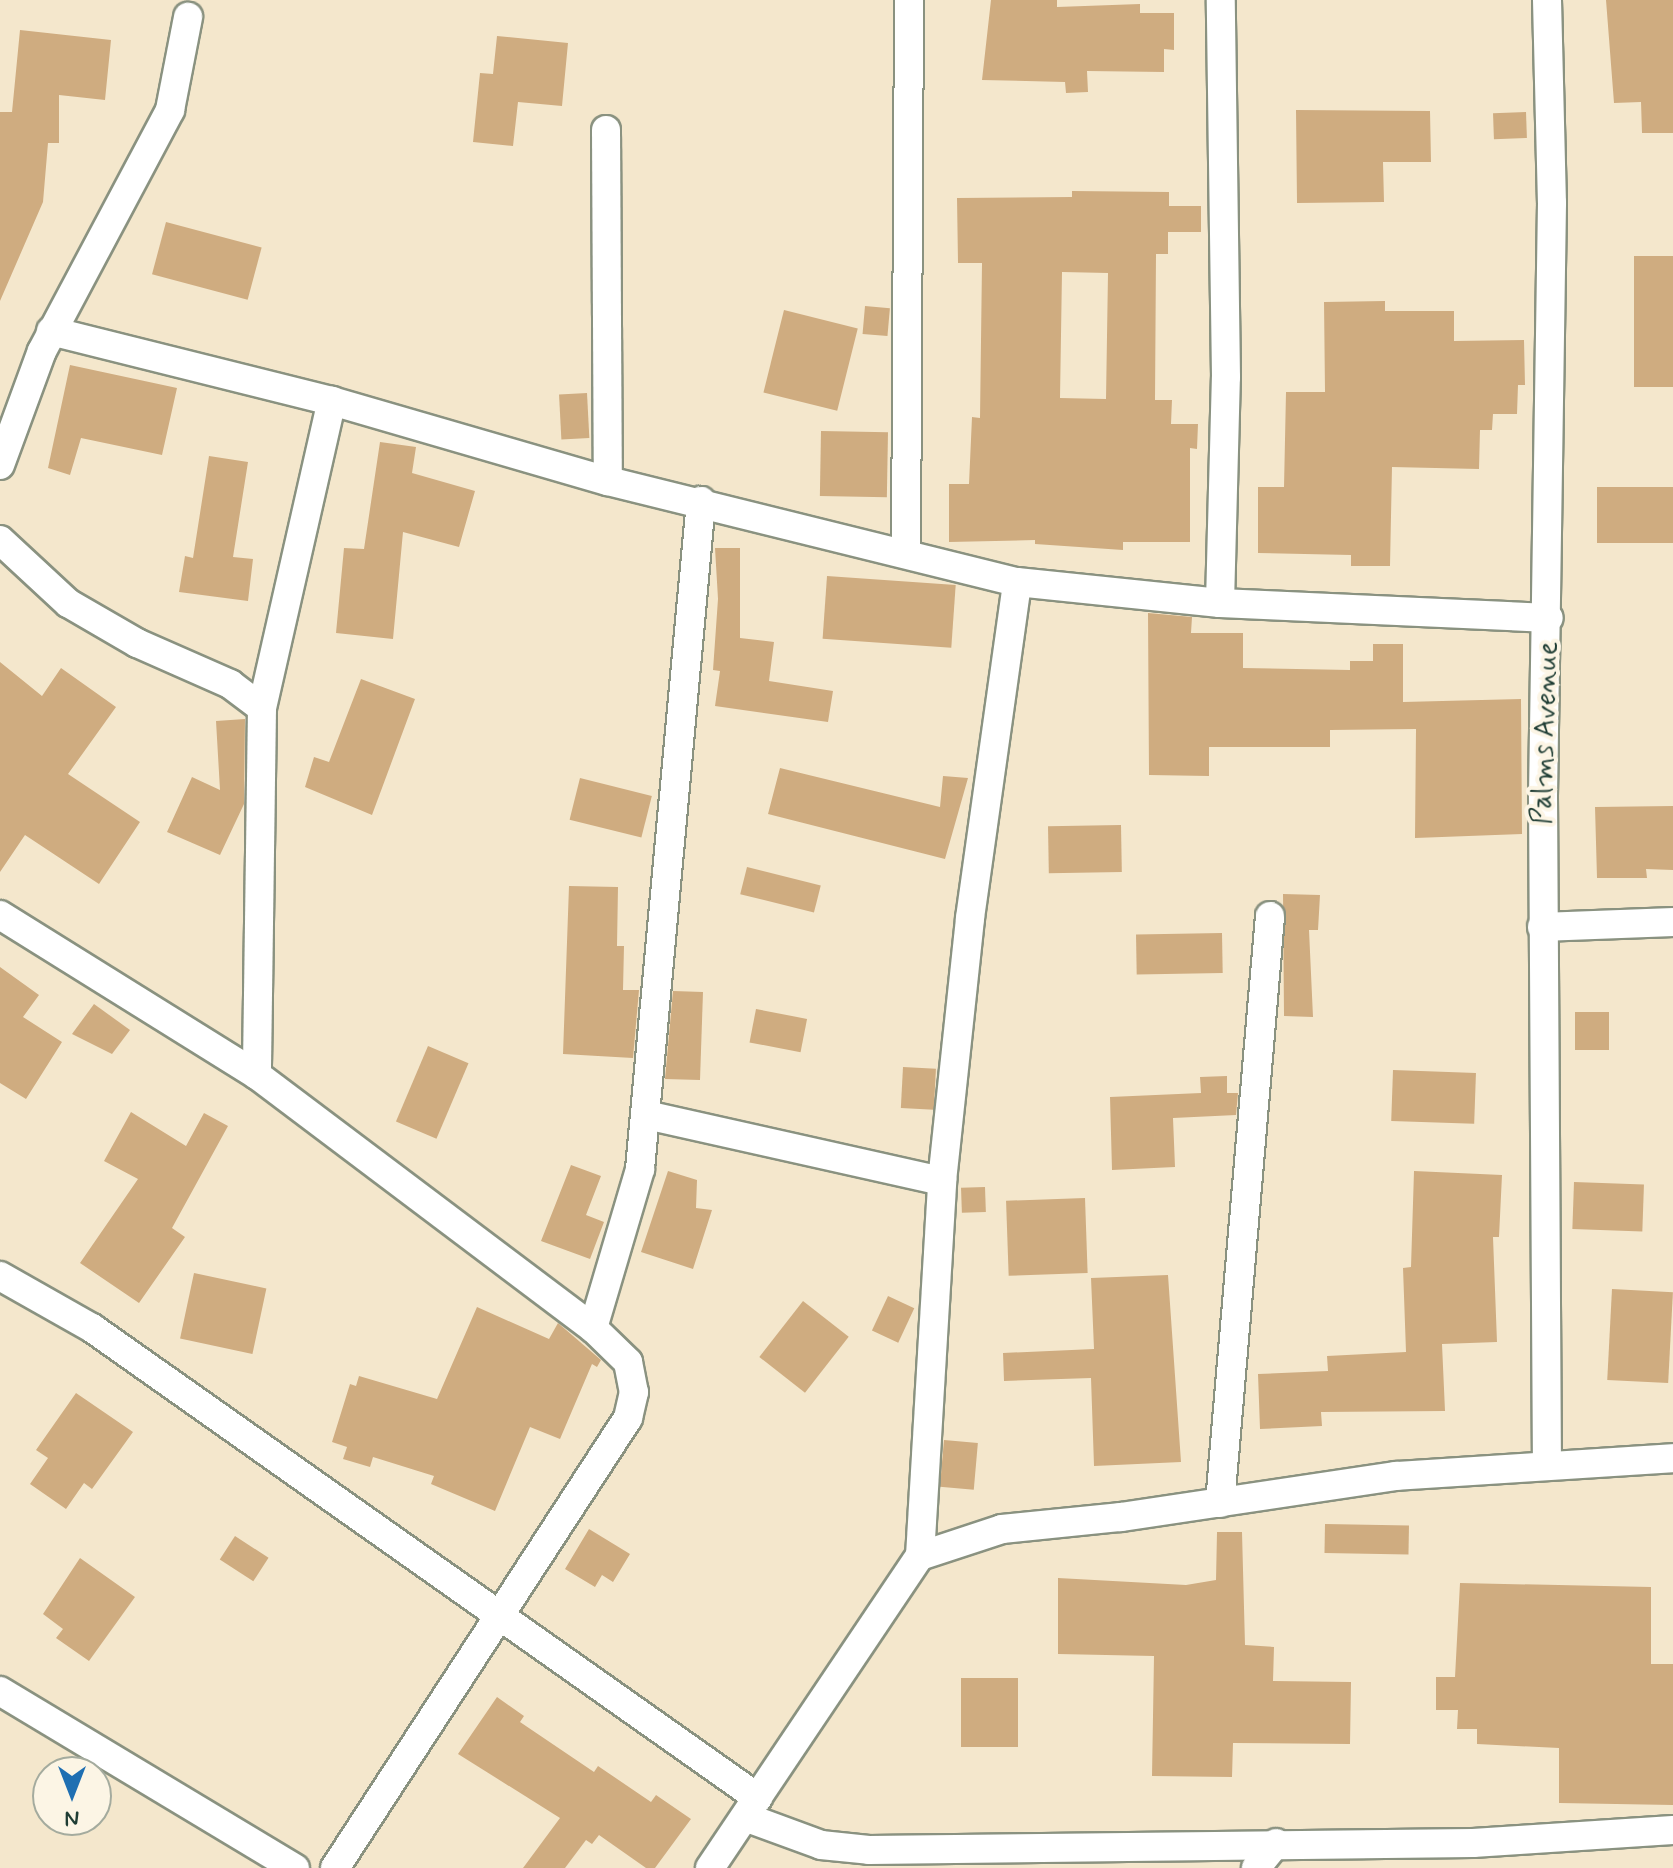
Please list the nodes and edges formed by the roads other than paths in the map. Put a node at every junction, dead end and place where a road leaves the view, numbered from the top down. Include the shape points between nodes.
1 (909, 0) edge
2 (1221, 0) edge
3 (1547, 0) edge
4 (188, 17) dead end
5 (606, 130) dead end
6 (51, 331) junction
7 (332, 401) junction
8 (0, 465) edge
9 (608, 481) junction
10 (701, 501) junction
11 (0, 540) edge
12 (906, 553) junction
13 (1017, 582) junction
14 (1220, 603) junction
15 (1549, 618) junction
16 (262, 708) junction
17 (0, 915) edge
18 (1270, 916) dead end
19 (1673, 922) edge
20 (1542, 927) junction
21 (257, 1075) junction
22 (646, 1115) junction
23 (942, 1181) junction
24 (0, 1276) edge
25 (593, 1328) junction
26 (1673, 1458) edge
27 (1547, 1465) junction
28 (1220, 1503) junction
29 (920, 1556) junction
30 (497, 1618) junction
31 (0, 1691) edge
32 (752, 1807) junction
33 (1673, 1830) edge
34 (1276, 1843) junction
35 (295, 1868) edge
36 (335, 1868) edge
37 (710, 1868) edge
38 (1256, 1868) edge

1 - 12 street
2 - 14 street via 1226,377
3 - 15 street, Palms Avenue via 1552,203
4 - 6 street via 170,110
5 - 9 street
6 - 7 street
6 - 8 street
7 - 9 street
7 - 16 street
9 - 10 street
10 - 12 street
10 - 22 street
11 - 16 street via 68,603 137,643 230,684
12 - 13 street
13 - 14 street
13 - 23 street via 970,918
14 - 15 street
15 - 20 street, Palms Avenue
16 - 21 street
17 - 21 street
18 - 28 street
19 - 20 street
20 - 27 street, Palms Avenue
21 - 25 street
22 - 23 street
22 - 25 street via 640,1169
23 - 29 street
24 - 30 street via 92,1328
25 - 30 street via 628,1362 634,1392 628,1418
26 - 27 street
27 - 28 street via 1396,1476
28 - 29 street via 1002,1529
29 - 32 street
30 - 32 street
30 - 36 street
31 - 35 street
32 - 34 street via 821,1845 869,1850
32 - 37 street
33 - 34 street via 1473,1843
34 - 38 street

